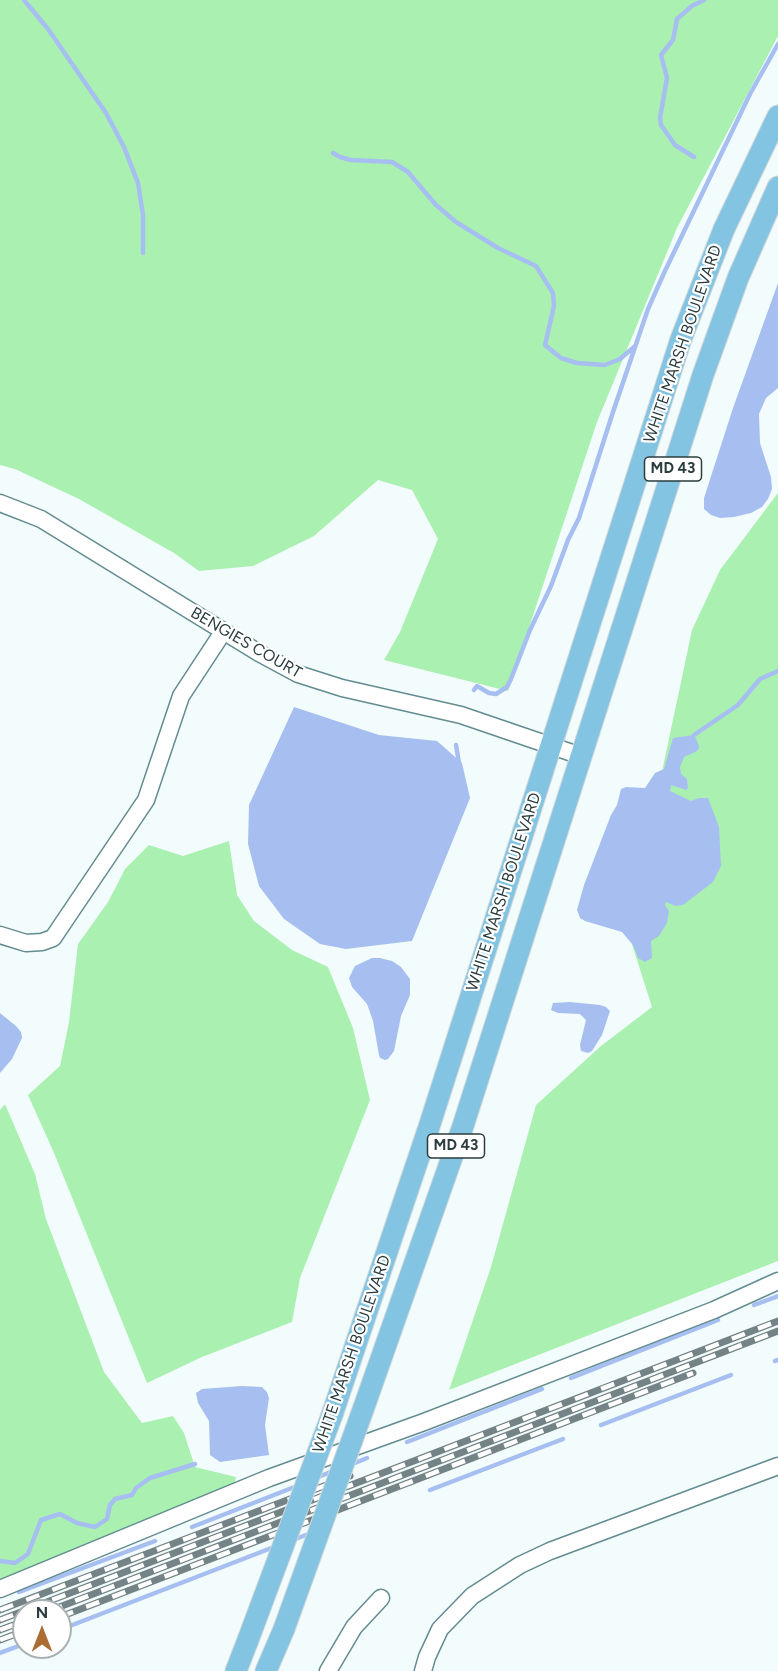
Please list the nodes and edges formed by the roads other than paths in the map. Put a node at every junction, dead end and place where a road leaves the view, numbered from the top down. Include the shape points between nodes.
1 (778, 116) edge
2 (778, 187) edge
3 (0, 503) edge
4 (223, 632) junction
5 (551, 746) junction
6 (581, 756) junction
7 (0, 935) edge
8 (778, 1281) edge
9 (778, 1466) edge
10 (0, 1589) edge
11 (381, 1598) dead end
12 (236, 1671) edge
13 (266, 1671) edge
14 (328, 1671) edge
15 (423, 1671) edge

1 - 5 main road, WHITE MARSH BOULEVARD / MD 43 via 724,229 681,339
2 - 6 main road, WHITE MARSH BOULEVARD / MD 43 via 713,346
3 - 4 street, BENGIES COURT via 41,519
4 - 5 street, BENGIES COURT via 279,665 318,681 461,715
4 - 7 street via 181,696 146,800 53,938 26,943
5 - 6 street, BENGIES COURT
5 - 12 main road, WHITE MARSH BOULEVARD / MD 43, bridge via 332,1415
6 - 13 main road, WHITE MARSH BOULEVARD / MD 43, bridge via 463,1126
8 - 10 street via 714,1310 269,1478
9 - 15 street via 519,1565 472,1596 440,1629
11 - 14 street via 354,1627

